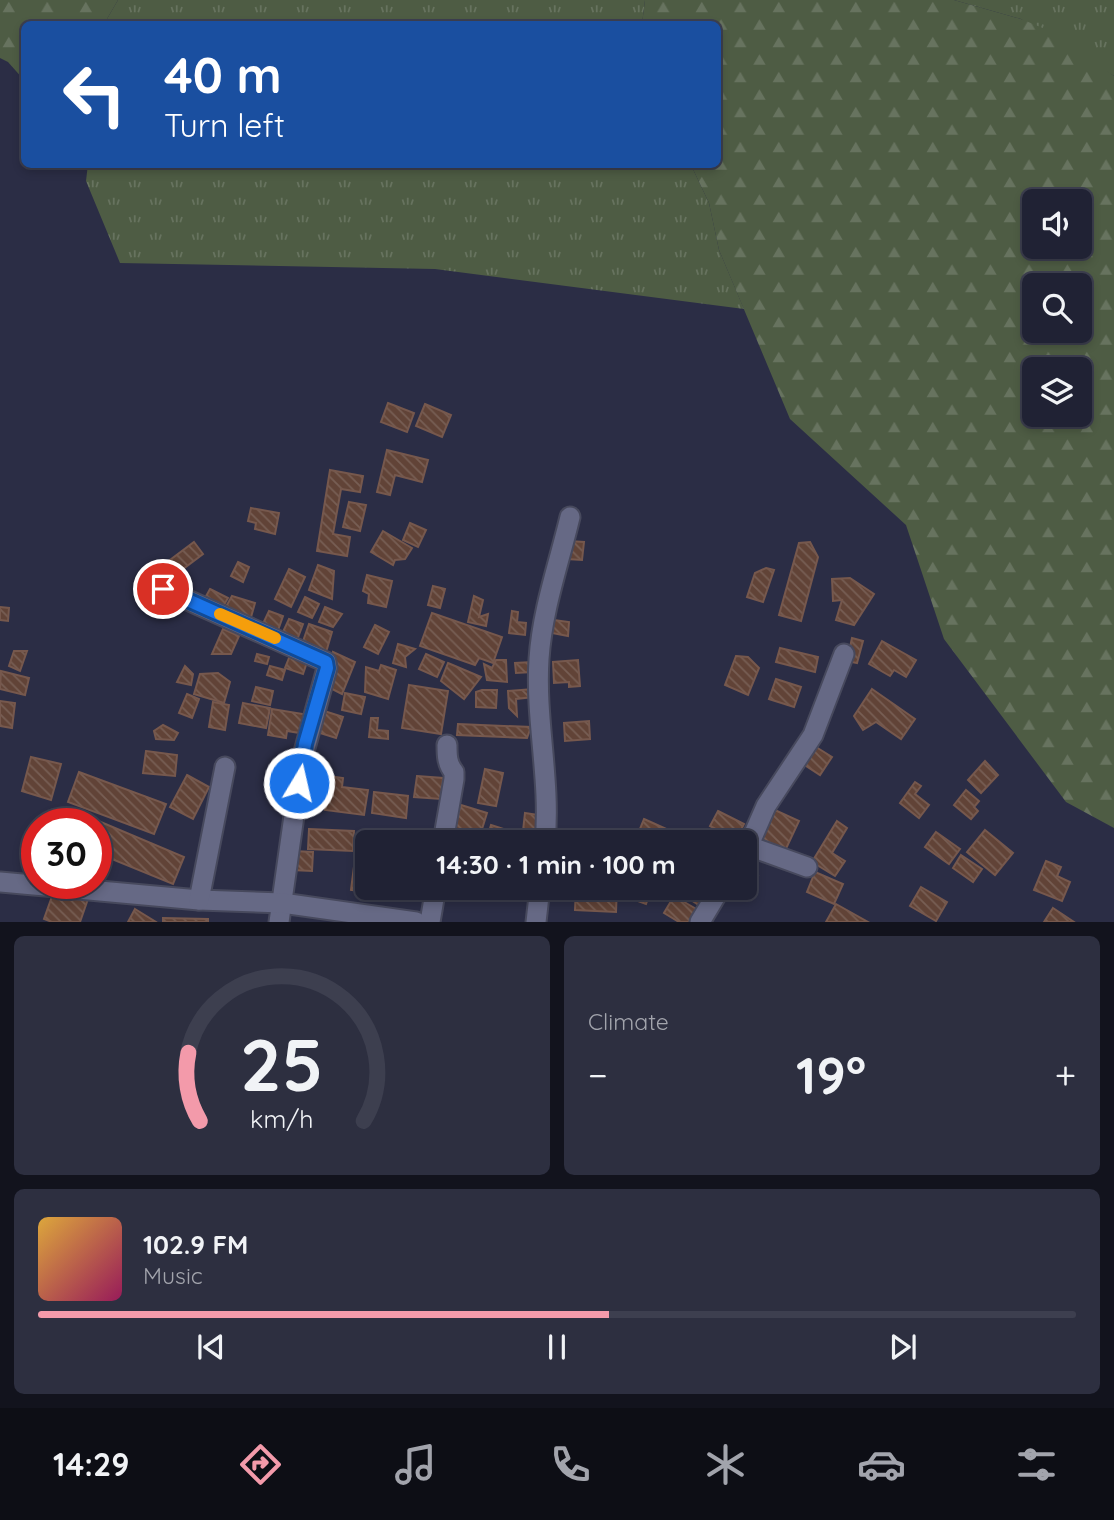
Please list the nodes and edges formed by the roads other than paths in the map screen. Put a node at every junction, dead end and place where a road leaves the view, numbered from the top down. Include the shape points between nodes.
1 (570, 517) dead end
2 (163, 589) dead end
3 (844, 654) dead end
4 (447, 746) dead end
5 (225, 767) dead end
6 (445, 830) edge
7 (545, 830) edge
8 (756, 830) edge
9 (757, 848) edge
10 (807, 867) dead end
11 (0, 882) edge
12 (200, 900) junction
13 (434, 900) edge
14 (539, 900) edge
15 (713, 900) edge
16 (280, 912) edge
17 (416, 922) edge
18 (430, 922) edge
19 (536, 922) edge
20 (700, 922) edge

1 - 7 street via 539,660
2 - 16 street via 326,662 302,759
3 - 8 street via 813,735
4 - 6 street via 454,779
5 - 12 street
9 - 10 street
11 - 12 street
12 - 16 street
13 - 18 street
14 - 19 street
15 - 20 street
16 - 17 street

